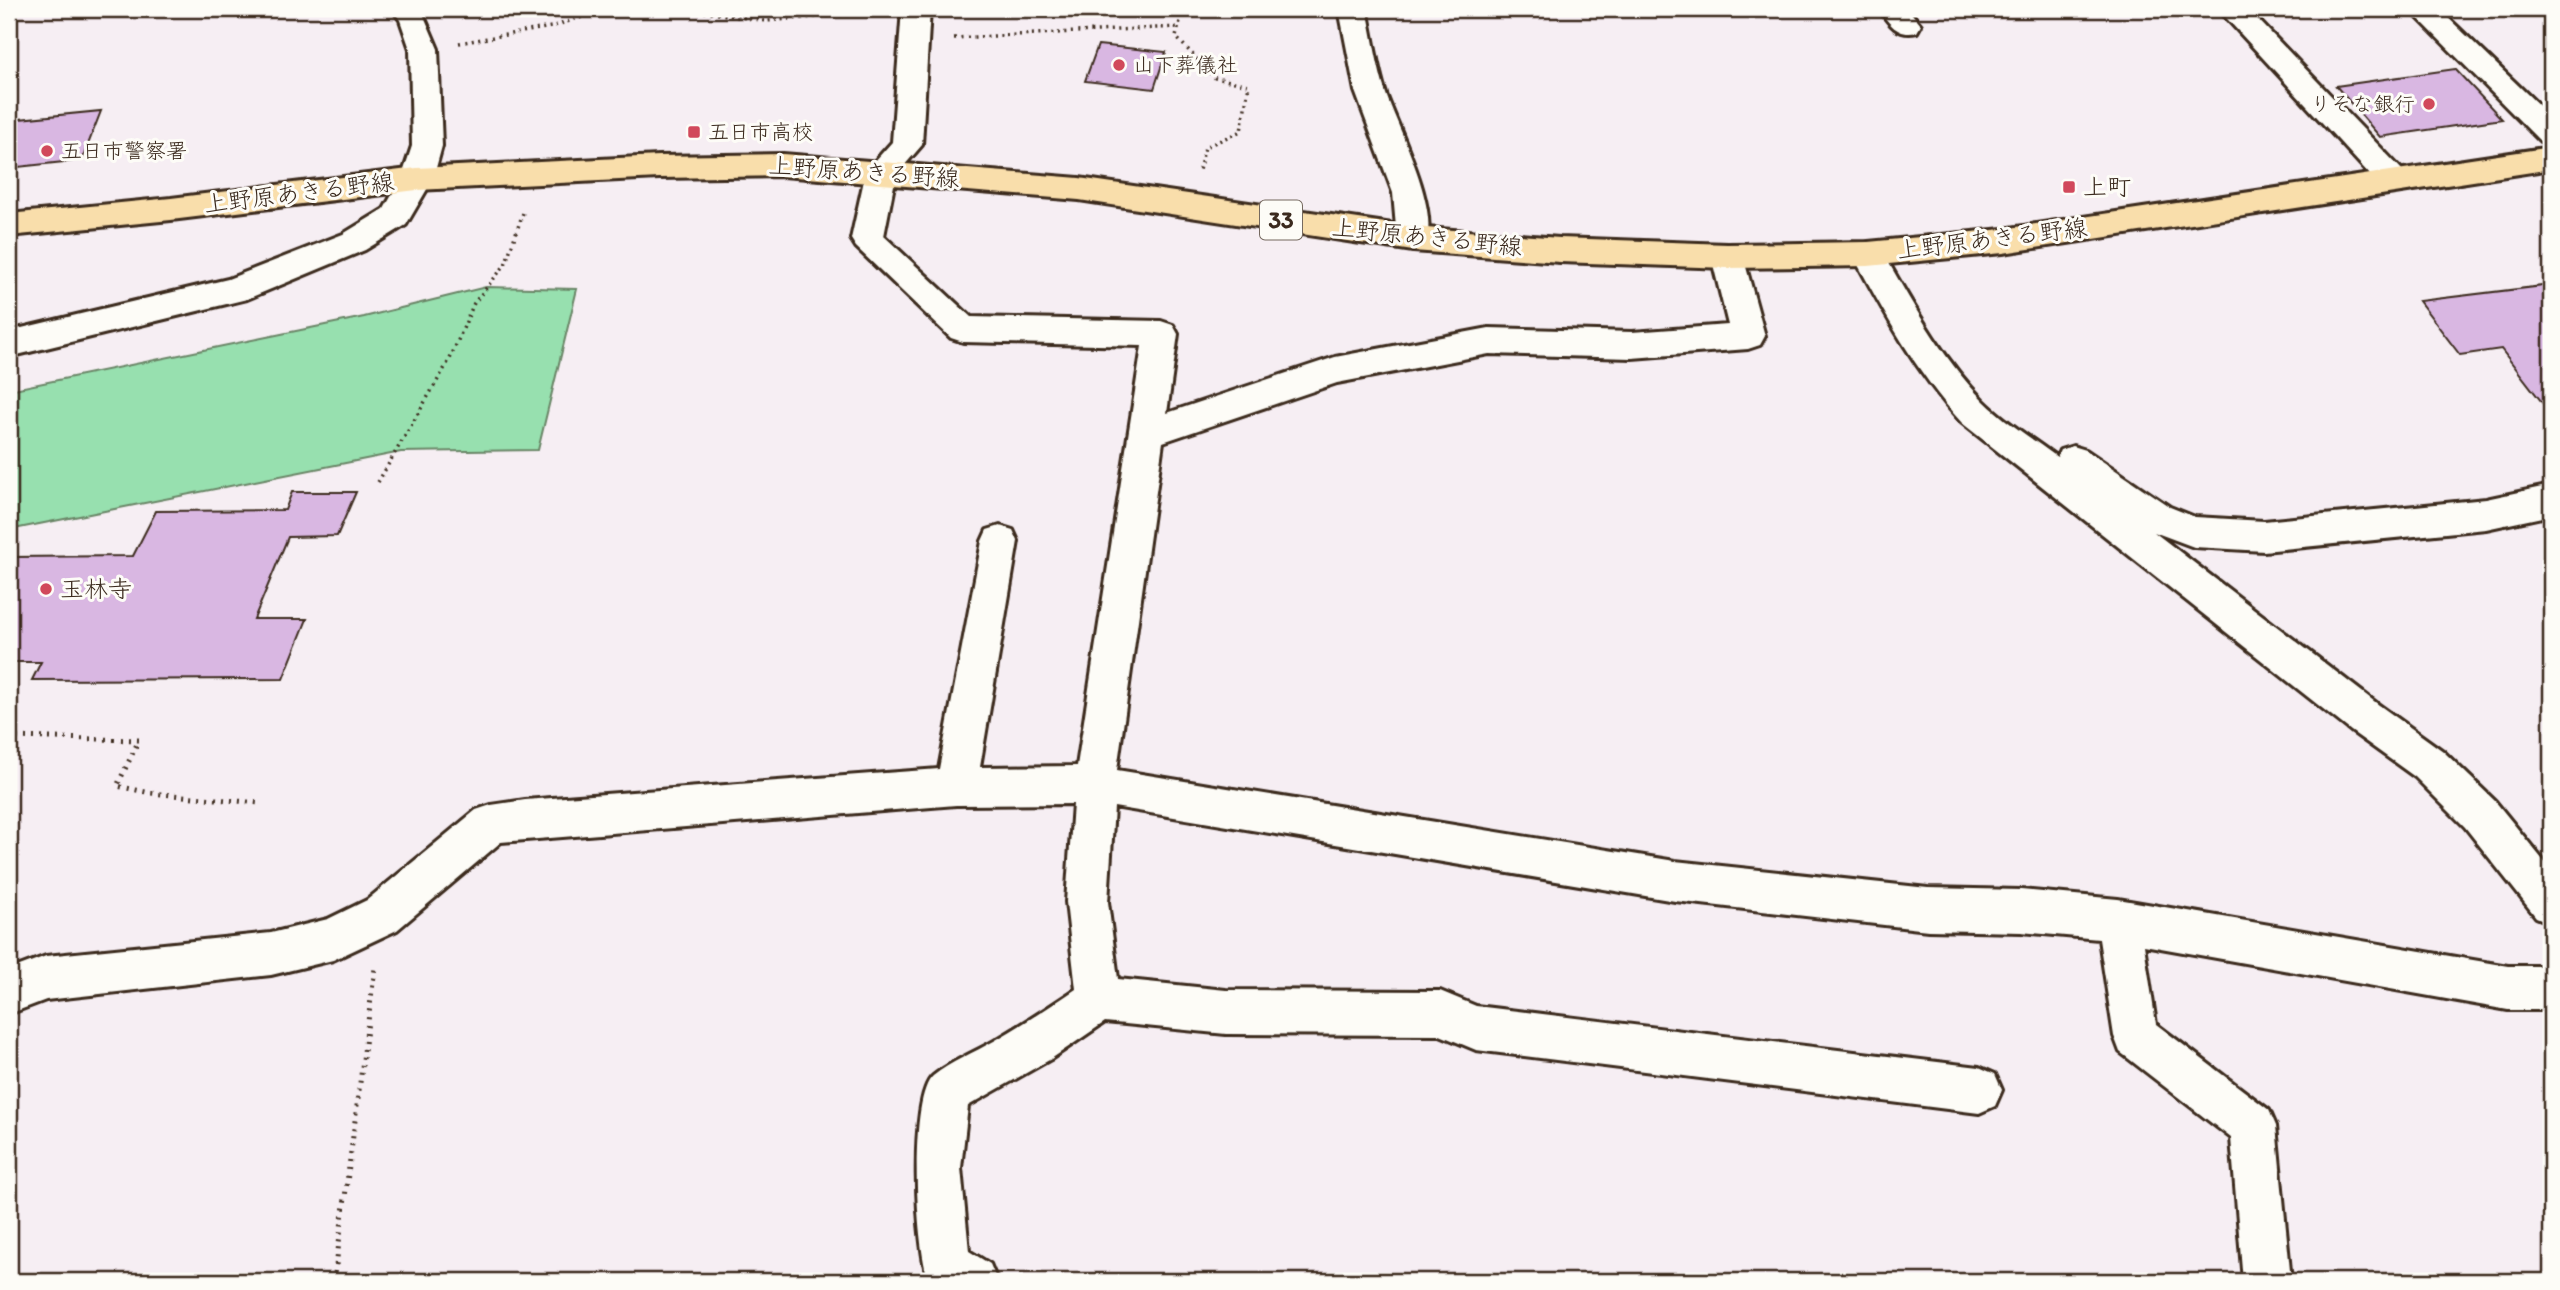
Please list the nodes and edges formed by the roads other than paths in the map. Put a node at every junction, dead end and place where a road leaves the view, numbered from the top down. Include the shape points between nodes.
1 (442, 9) edge
2 (916, 9) edge
3 (1353, 9) edge
4 (2232, 9) edge
5 (2423, 9) edge
6 (410, 13) edge
7 (2551, 134) edge
8 (2551, 159) edge
9 (881, 171) junction
10 (417, 179) junction
11 (2394, 181) junction
12 (9, 225) edge
13 (1413, 239) junction
14 (1868, 254) junction
15 (1727, 256) junction
16 (9, 344) edge
17 (1149, 433) junction
18 (2006, 437) junction
19 (2551, 500) edge
20 (1000, 541) dead end
21 (1095, 785) junction
22 (956, 786) junction
23 (2551, 903) edge
24 (2118, 920) junction
25 (2551, 988) edge
26 (9, 992) edge
27 (1099, 999) junction
28 (1979, 1090) dead end
29 (973, 1281) edge
30 (2267, 1281) edge

1 - 6 street
2 - 9 street via 907,145
3 - 13 street via 1370,91 1409,193
4 - 11 street
5 - 7 street
6 - 10 street via 424,49 426,146
8 - 11 main road, 上野原あきる野線 / 33
9 - 10 main road, 上野原あきる野線 / 33 via 783,164
9 - 13 main road, 上野原あきる野線 / 33 via 1079,189
9 - 17 street via 867,239 964,329 1161,334
10 - 12 main road, 上野原あきる野線 / 33
10 - 16 street via 395,217 354,242 235,290
11 - 14 main road, 上野原あきる野線 / 33 via 2003,241
13 - 15 main road, 上野原あきる野線 / 33
14 - 15 main road, 上野原あきる野線 / 33
14 - 18 street via 1941,376 1974,413
15 - 17 street via 1748,336 1633,345 1489,341 1335,370
17 - 21 street
18 - 19 street via 2069,458 2157,518 2194,532 2264,536 2486,514
18 - 23 street via 2429,764 2480,814
20 - 22 street
21 - 22 street
21 - 24 street via 1675,881 1928,909
21 - 27 street via 1087,902
22 - 26 street via 491,824 382,915 333,939 271,954 46,978
24 - 25 street via 2508,988
24 - 30 street via 2136,1036 2253,1126
27 - 28 street via 1226,1012 1440,1013 1476,1028
27 - 29 street via 1035,1043 947,1093 938,1168 946,1264

